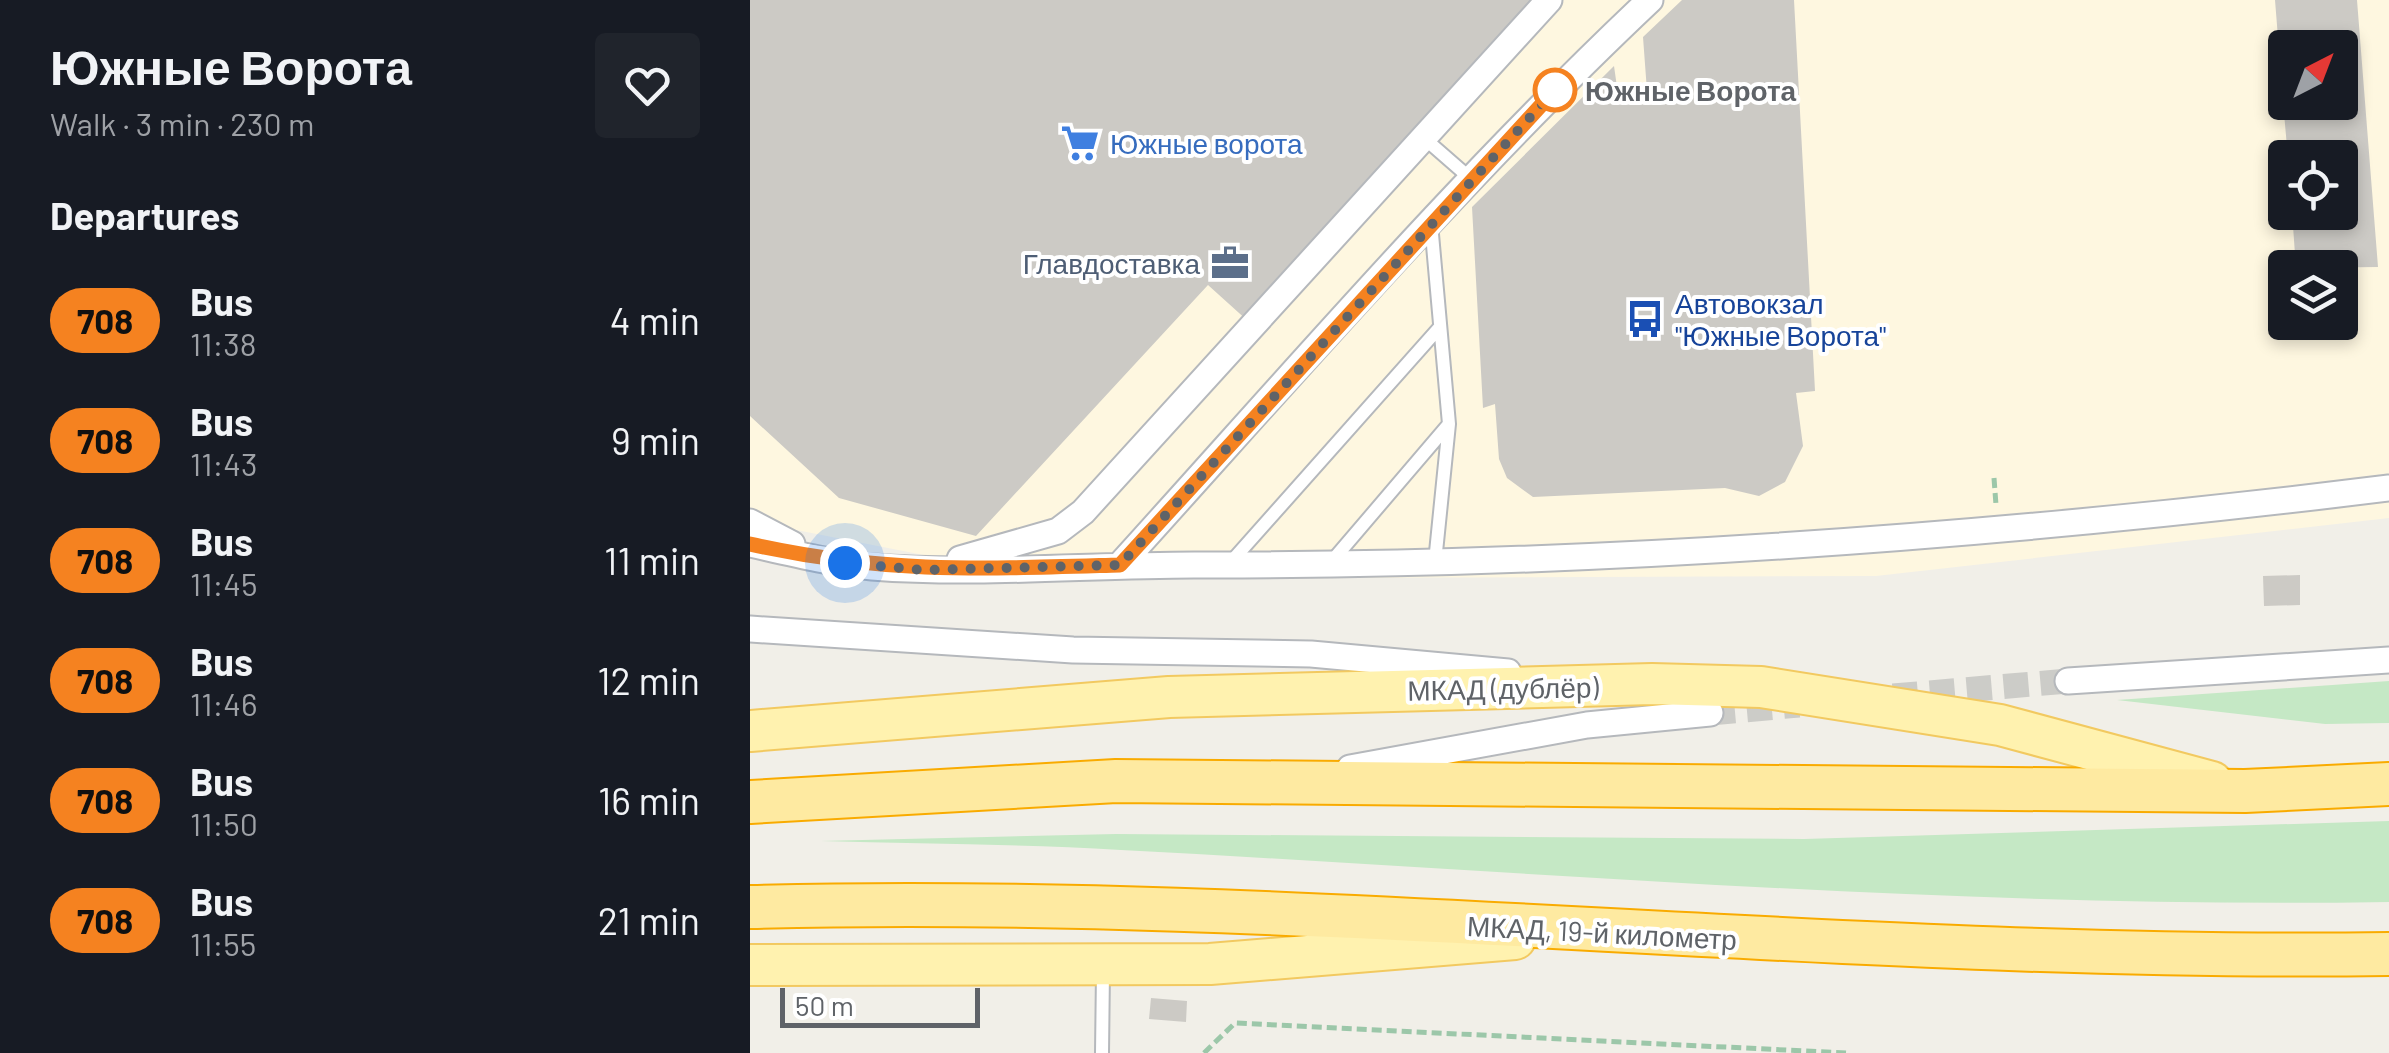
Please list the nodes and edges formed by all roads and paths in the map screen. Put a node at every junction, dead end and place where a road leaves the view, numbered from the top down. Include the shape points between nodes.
1 (1548, 0) edge
2 (1650, 0) edge
3 (1424, 138) junction
4 (1471, 179) junction
5 (1431, 221) junction
6 (1439, 328) junction
7 (1448, 424) junction
8 (1994, 478) dead end
9 (2389, 488) edge
10 (1996, 508) dead end
11 (750, 522) edge
12 (750, 544) edge
13 (823, 560) junction
14 (1120, 565) junction
15 (1229, 565) junction
16 (1435, 565) junction
17 (1327, 567) junction
18 (923, 570) junction
19 (750, 629) edge
20 (2389, 660) edge
21 (2068, 681) tunnel mouth
22 (1652, 684) junction
23 (1710, 712) tunnel mouth
24 (750, 731) edge
25 (1269, 783) junction
26 (2389, 784) edge
27 (2245, 791) junction
28 (750, 802) edge
29 (750, 907) edge
30 (1607, 932) junction
31 (2389, 954) edge
32 (1102, 964) junction
33 (750, 965) edge
34 (1102, 1053) edge
35 (1204, 1053) edge
36 (1846, 1053) edge

1 - 3 street
2 - 4 street
3 - 4 lane
3 - 18 street via 1083,512 1058,531
4 - 5 street
5 - 6 lane
5 - 14 street
6 - 7 lane
6 - 15 lane
7 - 16 lane
7 - 17 lane
8 - 10 path
9 - 16 street via 1938,537
11 - 13 street
12 - 13 street
13 - 18 street
14 - 15 street
14 - 18 street
15 - 17 street
16 - 17 street
19 - 22 street via 1072,650 1311,654
20 - 21 street
22 - 24 main road, МКАД (дублёр) via 1170,696
22 - 27 main road, МКАД (дублёр) via 1761,687 2000,725
23 - 25 street via 1586,726
25 - 27 highway
25 - 28 highway via 1116,782
26 - 27 highway
29 - 30 highway, МКАД, 19-й километр via 1130,910
30 - 31 highway, МКАД, 19-й километр via 2192,957
30 - 32 main road via 1210,964
32 - 33 main road
32 - 34 lane
35 - 36 path via 1235,1023

